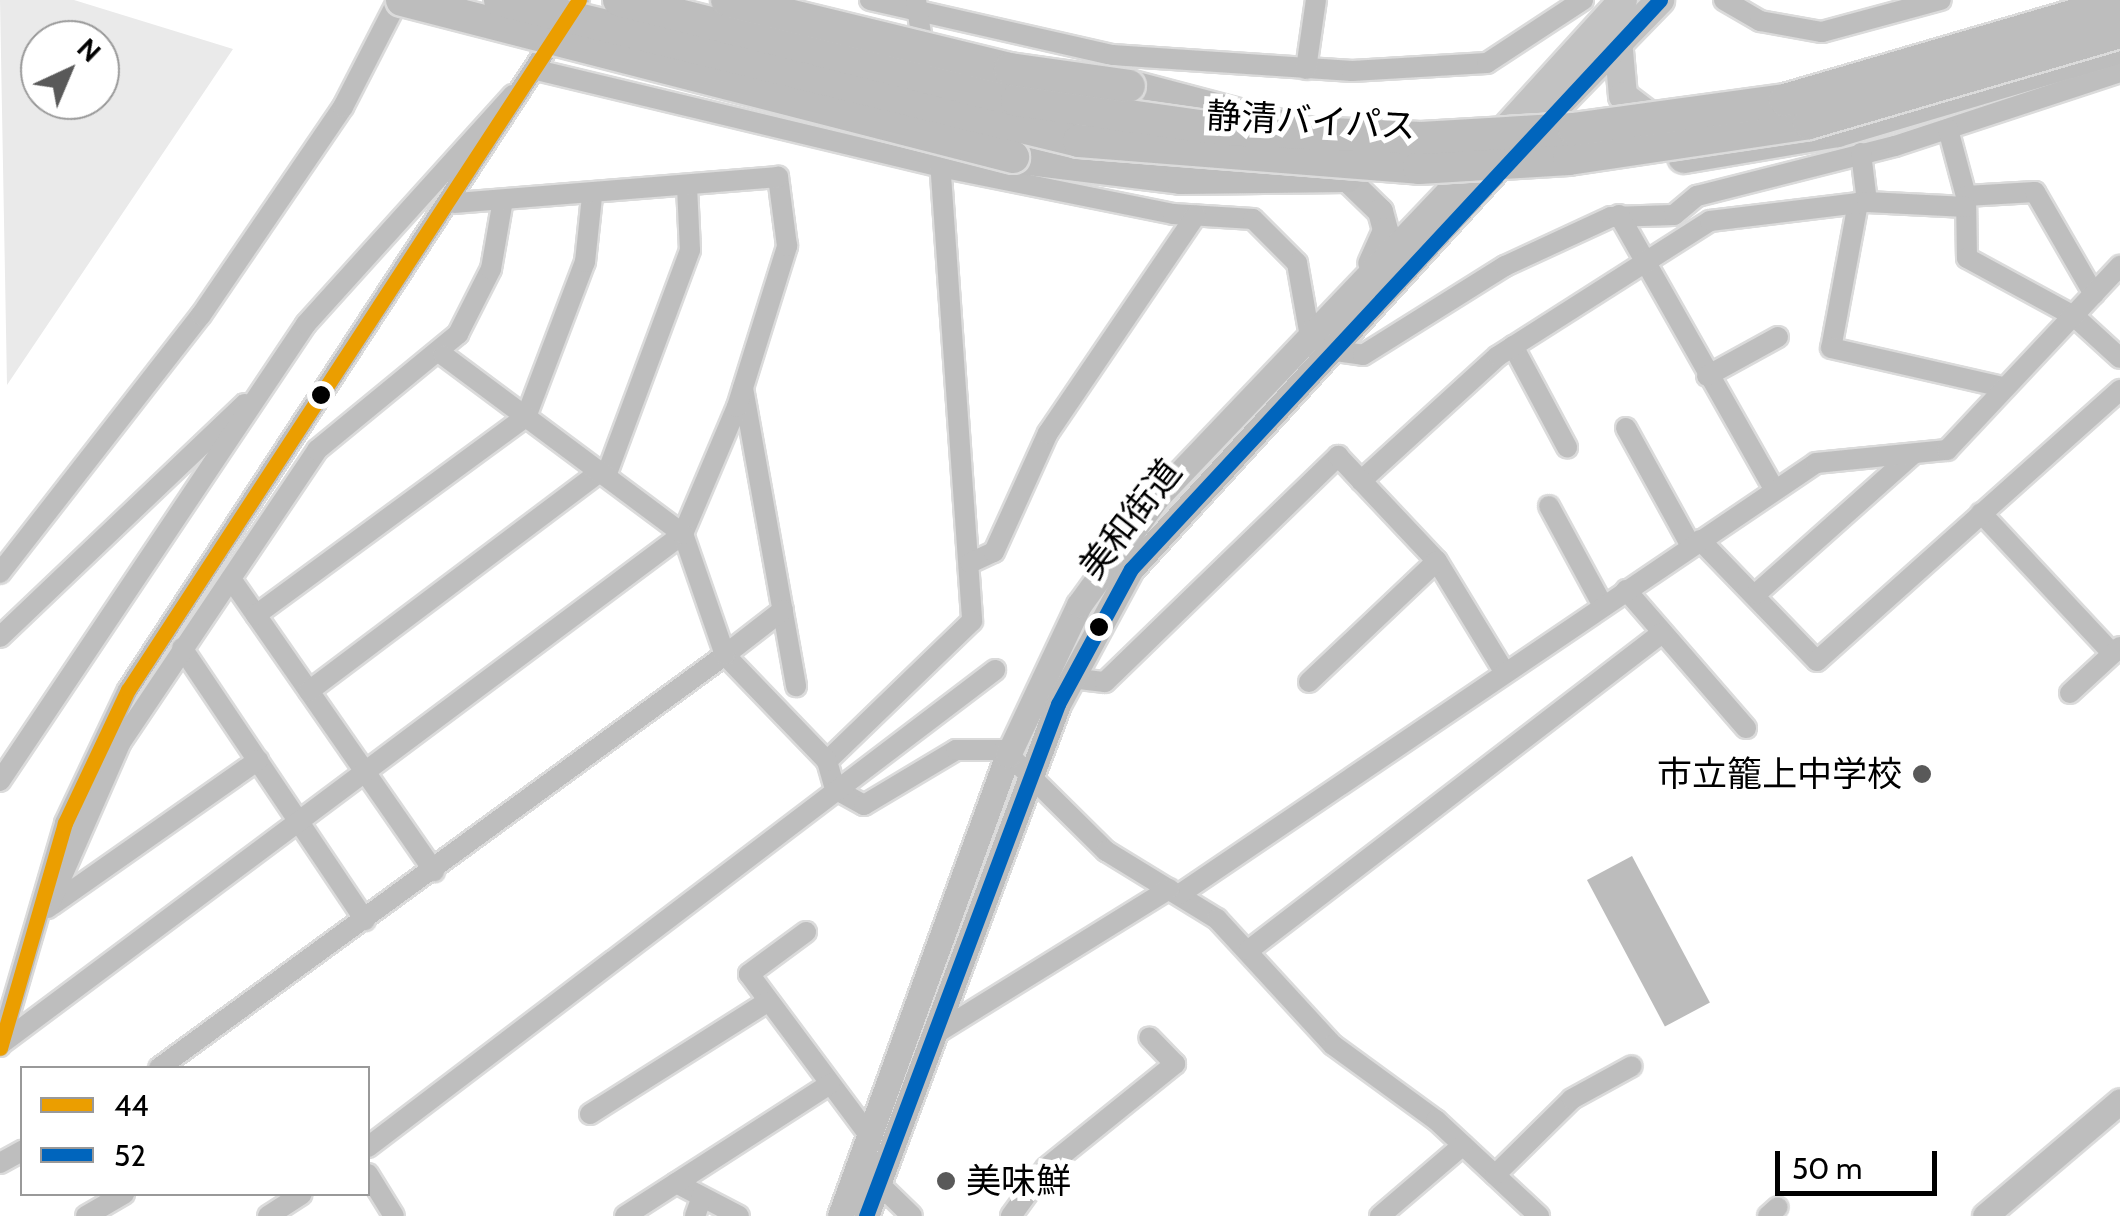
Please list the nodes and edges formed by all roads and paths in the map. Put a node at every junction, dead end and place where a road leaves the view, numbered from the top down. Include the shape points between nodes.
1 (400, 0) edge
2 (500, 0) edge
3 (579, 0) edge
4 (619, 0) edge
5 (727, 0) edge
6 (870, 0) edge
7 (1316, 0) edge
8 (1583, 0) edge
9 (1623, 0) edge
10 (1660, 0) edge
11 (1724, 0) edge
12 (1941, 0) edge
13 (2094, 0) edge
14 (2120, 2) edge
15 (916, 6) edge
16 (1893, 7) edge
17 (2120, 32) edge
18 (1618, 40) junction
19 (2120, 47) edge
20 (1306, 69) junction
21 (2120, 72) edge
22 (534, 73) junction
23 (1666, 128) junction
24 (1948, 129) junction
25 (1857, 144) junction
26 (1490, 161) junction
27 (945, 168) junction
28 (1344, 176) junction
29 (687, 186) junction
30 (592, 196) junction
31 (1862, 202) junction
32 (1966, 202) junction
33 (454, 203) junction
34 (502, 205) junction
35 (1196, 215) junction
36 (1619, 215) junction
37 (2120, 266) edge
38 (1648, 268) junction
39 (1364, 276) junction
40 (2094, 294) junction
41 (2074, 316) junction
42 (1309, 331) junction
43 (1778, 337) dead end
44 (1513, 346) junction
45 (1330, 350) junction
46 (443, 355) junction
47 (2120, 358) edge
48 (1707, 376) junction
49 (743, 386) junction
50 (2003, 387) junction
51 (2120, 390) edge
52 (258, 394) junction
53 (526, 417) junction
54 (1626, 428) dead end
55 (1568, 448) dead end
56 (1912, 456) junction
57 (603, 474) junction
58 (1361, 480) junction
59 (1774, 489) junction
60 (1549, 506) dead end
61 (1981, 514) junction
62 (683, 534) junction
63 (1696, 543) junction
64 (1437, 561) junction
65 (970, 563) junction
66 (0, 573) edge
67 (231, 579) junction
68 (1626, 590) junction
69 (1756, 594) junction
70 (1603, 606) junction
71 (783, 610) junction
72 (256, 615) junction
73 (1662, 633) junction
74 (0, 637) edge
75 (182, 648) junction
76 (2116, 650) edge
77 (725, 654) junction
78 (996, 670) dead end
79 (1505, 673) junction
80 (1071, 678) junction
81 (1309, 682) dead end
82 (796, 686) dead end
83 (308, 691) junction
84 (2070, 692) dead end
85 (1746, 728) dead end
86 (1008, 755) junction
87 (258, 760) junction
88 (827, 761) junction
89 (365, 772) junction
90 (1034, 774) junction
91 (0, 782) edge
92 (835, 789) junction
93 (298, 822) junction
94 (434, 872) junction
95 (1174, 892) junction
96 (52, 905) junction
97 (35, 919) junction
98 (365, 920) junction
99 (806, 932) dead end
100 (1249, 950) junction
101 (767, 1002) junction
102 (932, 1036) junction
103 (1150, 1037) dead end
104 (0, 1046) edge
105 (162, 1066) edge
106 (1632, 1066) dead end
107 (830, 1084) junction
108 (2120, 1101) edge
109 (590, 1114) dead end
110 (869, 1135) junction
111 (370, 1145) edge
112 (1463, 1146) junction
113 (1496, 1175) junction
114 (370, 1177) edge
115 (676, 1183) junction
116 (878, 1183) junction
117 (121, 1196) edge
118 (299, 1196) edge
119 (698, 1206) edge
120 (86, 1216) edge
121 (268, 1216) edge
122 (394, 1216) edge
123 (625, 1216) edge
124 (739, 1216) edge
125 (840, 1216) edge
126 (866, 1216) edge
127 (912, 1216) edge
128 (1010, 1216) edge
129 (1380, 1216) edge
130 (1539, 1216) edge
131 (1985, 1216) edge

1 - 28 highway, bridge via 1013,157 1181,178
1 - 66 street via 343,107 201,314
2 - 17 highway, 静清バイパス, bridge via 1079,140 1418,168 1568,159 1809,123
3 - 22 street
4 - 14 highway, 静清バイパス, bridge via 1017,100 1222,129 1421,138 1574,129 1785,100
5 - 26 highway, bridge via 1010,69 1130,86 1336,143
6 - 15 street
7 - 20 street
8 - 20 street via 1486,63
9 - 26 main road, 美和街道
10 - 18 main road, 美和街道
11 - 16 street via 1791,31 1852,29
12 - 16 street
13 - 23 highway via 1842,97
15 - 20 street via 1112,55
15 - 27 street
18 - 23 main road via 1624,96
18 - 26 main road, 美和街道
19 - 25 highway
21 - 24 street
22 - 27 street
22 - 33 street
22 - 52 street via 306,324
23 - 26 highway
24 - 25 street
24 - 32 street
25 - 26 highway
25 - 31 street
25 - 36 street via 1697,196 1674,215
26 - 28 highway
26 - 39 street, 美和街道
26 - 45 street, 美和街道
27 - 35 street
27 - 65 street
28 - 39 street via 1372,196 1384,230
29 - 30 street
29 - 49 street via 778,177 786,246
29 - 57 street via 690,250
30 - 34 street
30 - 53 street via 585,262
31 - 32 street
31 - 38 street via 1710,222
31 - 50 street via 1831,348
32 - 40 street via 2034,192
32 - 41 street via 1967,258
33 - 34 street
33 - 97 street via 128,690 86,766
34 - 46 street via 483,292
35 - 42 street via 1272,228 1297,263
35 - 65 street via 1048,433 994,552
36 - 38 street
36 - 45 street via 1505,266 1388,346 1363,355
37 - 40 street
38 - 44 street
38 - 48 street
39 - 42 street, 美和街道
40 - 41 street
41 - 47 street
41 - 50 street
42 - 45 street
42 - 86 street, 美和街道 via 1112,554
43 - 48 street
44 - 55 street
44 - 58 street
45 - 80 street, 美和街道 via 1131,569
46 - 53 street
46 - 67 street via 317,450
48 - 59 street
49 - 62 street
49 - 71 street
50 - 56 street via 1947,450
51 - 61 street
52 - 74 street via 207,432
52 - 91 street
53 - 57 street
53 - 72 street
54 - 63 street
56 - 59 street via 1832,458
56 - 69 street
57 - 62 street
57 - 83 street
58 - 64 street
58 - 80 street via 1338,456 1105,682
59 - 63 street
60 - 70 street
61 - 69 street via 1816,661
61 - 76 street
62 - 77 street
62 - 89 street
63 - 68 street
63 - 69 street
64 - 79 street
64 - 81 street
65 - 88 street via 967,634
67 - 72 street
67 - 75 street
68 - 70 street
68 - 73 street
70 - 79 street
71 - 77 street
71 - 82 street
72 - 83 street
73 - 85 street
73 - 100 street
75 - 87 street
75 - 96 street via 112,758
76 - 84 street
77 - 88 street
77 - 94 street
78 - 92 street
79 - 95 street
80 - 90 street, 美和街道
83 - 89 street
86 - 90 street
86 - 92 street via 970,745 864,804
86 - 110 street, 美和街道
87 - 93 street
87 - 96 street
88 - 92 street
89 - 93 street
89 - 94 street
90 - 95 street via 1106,851
90 - 102 street, 美和街道
92 - 111 street
93 - 98 street
93 - 104 street
94 - 98 street
95 - 100 street
95 - 102 street
96 - 97 street
97 - 104 street
98 - 105 street
99 - 101 street via 748,974
100 - 112 street via 1333,1044
101 - 107 street
101 - 109 street
102 - 116 street, 美和街道
103 - 128 street via 1175,1064 1046,1168
106 - 113 street via 1572,1099
107 - 110 street
107 - 115 street
108 - 131 street
110 - 125 street, 美和街道
112 - 113 street
112 - 129 street
113 - 130 street
114 - 122 street
115 - 119 street
115 - 123 street
116 - 126 street, 美和街道
116 - 127 street
117 - 120 street
118 - 121 street
119 - 124 street

